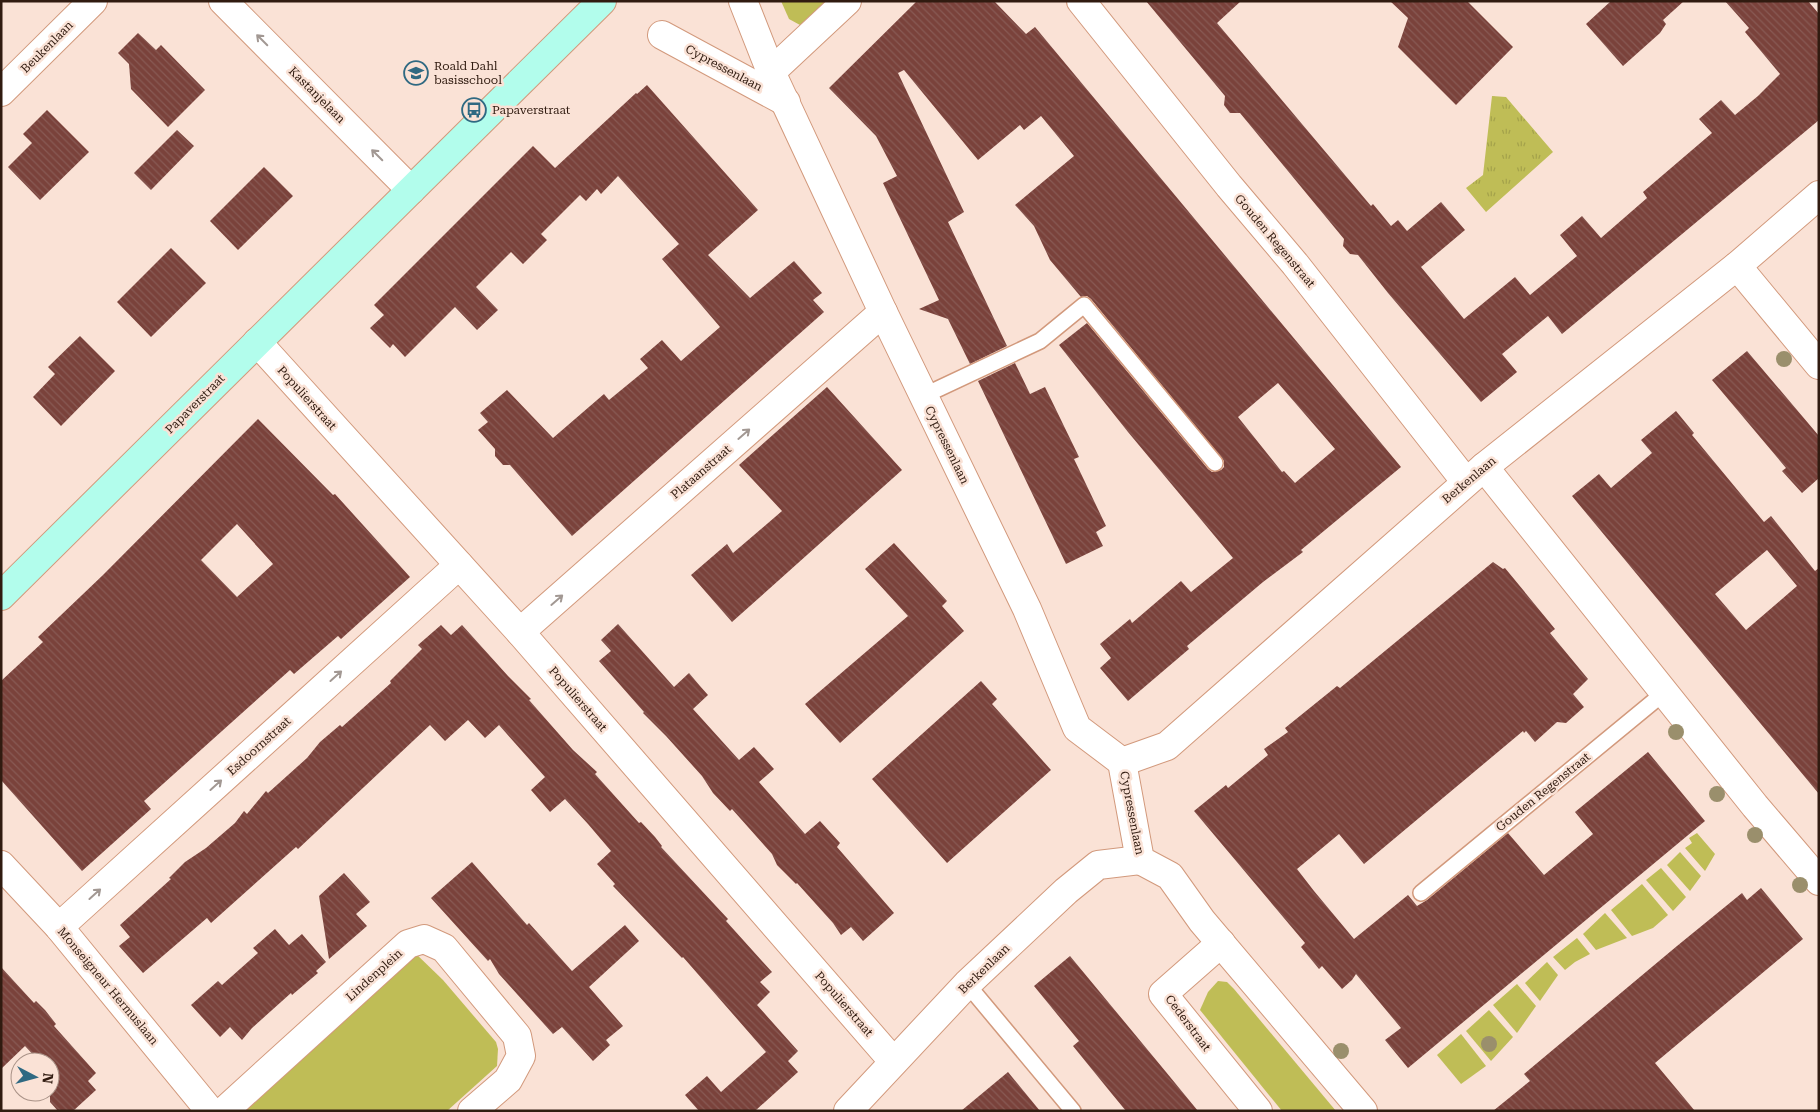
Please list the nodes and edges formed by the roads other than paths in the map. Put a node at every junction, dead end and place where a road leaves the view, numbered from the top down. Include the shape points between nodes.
1 (93, 1) edge
2 (223, 1) edge
3 (602, 1) edge
4 (743, 1) edge
5 (848, 1) edge
6 (1081, 1) edge
7 (662, 35) dead end
8 (771, 72) junction
9 (1, 92) edge
10 (786, 102) junction
11 (411, 190) junction
12 (1819, 195) edge
13 (1737, 266) junction
14 (883, 312) junction
15 (257, 342) junction
16 (1819, 365) edge
17 (922, 396) junction
18 (1215, 463) dead end
19 (1475, 474) junction
20 (459, 565) junction
21 (1, 596) edge
22 (520, 632) junction
23 (1665, 692) junction
24 (1122, 762) junction
25 (1140, 860) junction
26 (1, 865) edge
27 (1819, 881) edge
28 (1421, 893) dead end
29 (59, 927) junction
30 (1221, 943) junction
31 (967, 984) junction
32 (893, 1061) junction
33 (210, 1111) edge
34 (224, 1111) edge
35 (472, 1111) edge
36 (848, 1111) edge
37 (1073, 1111) edge
38 (1258, 1111) edge
39 (1363, 1111) edge

1 - 9 street, Beukenlaan
11 -> 2 street, Kastanjelaan
3 - 11 street, Papaverstraat
4 - 8 street, Cypressenlaan
5 - 8 street
6 - 19 street, Gouden Regenstraat via 1229,186
7 - 10 street, Cypressenlaan
8 - 10 street, Cypressenlaan
10 - 14 street, Cypressenlaan
11 - 15 street, Papaverstraat
12 - 13 street, Berkenlaan
13 - 16 street
13 - 19 street, Berkenlaan
14 - 17 street, Cypressenlaan
22 -> 14 street, Plataanstraat
15 - 20 street, Populierstraat
15 - 21 street, Papaverstraat
17 - 18 lane, Cypressenlaan via 1040,341 1084,305
17 - 24 street, Cypressenlaan via 1027,609 1077,728
19 - 23 street, Gouden Regenstraat
19 - 24 street, Berkenlaan via 1167,746
20 - 22 street, Populierstraat
29 -> 20 street, Esdoornstraat
22 - 32 street, Populierstraat
23 - 27 street, Gouden Regenstraat
23 - 28 lane, Gouden Regenstraat
24 - 25 street, Cypressenlaan
25 - 30 street, Cypressenlaan via 1170,876
25 - 31 street, Berkenlaan via 1098,865
26 - 29 street, Monseigneur Hermuslaan
29 - 33 street, Monseigneur Hermuslaan
30 - 38 street, Cederstraat via 1163,994
30 - 39 street, Cypressenlaan
31 - 32 street, Berkenlaan
31 - 37 lane
32 - 36 street, Berkenlaan
34 - 35 street, Lindenplein via 408,944 424,939 444,948 518,1036 520,1056 508,1080

